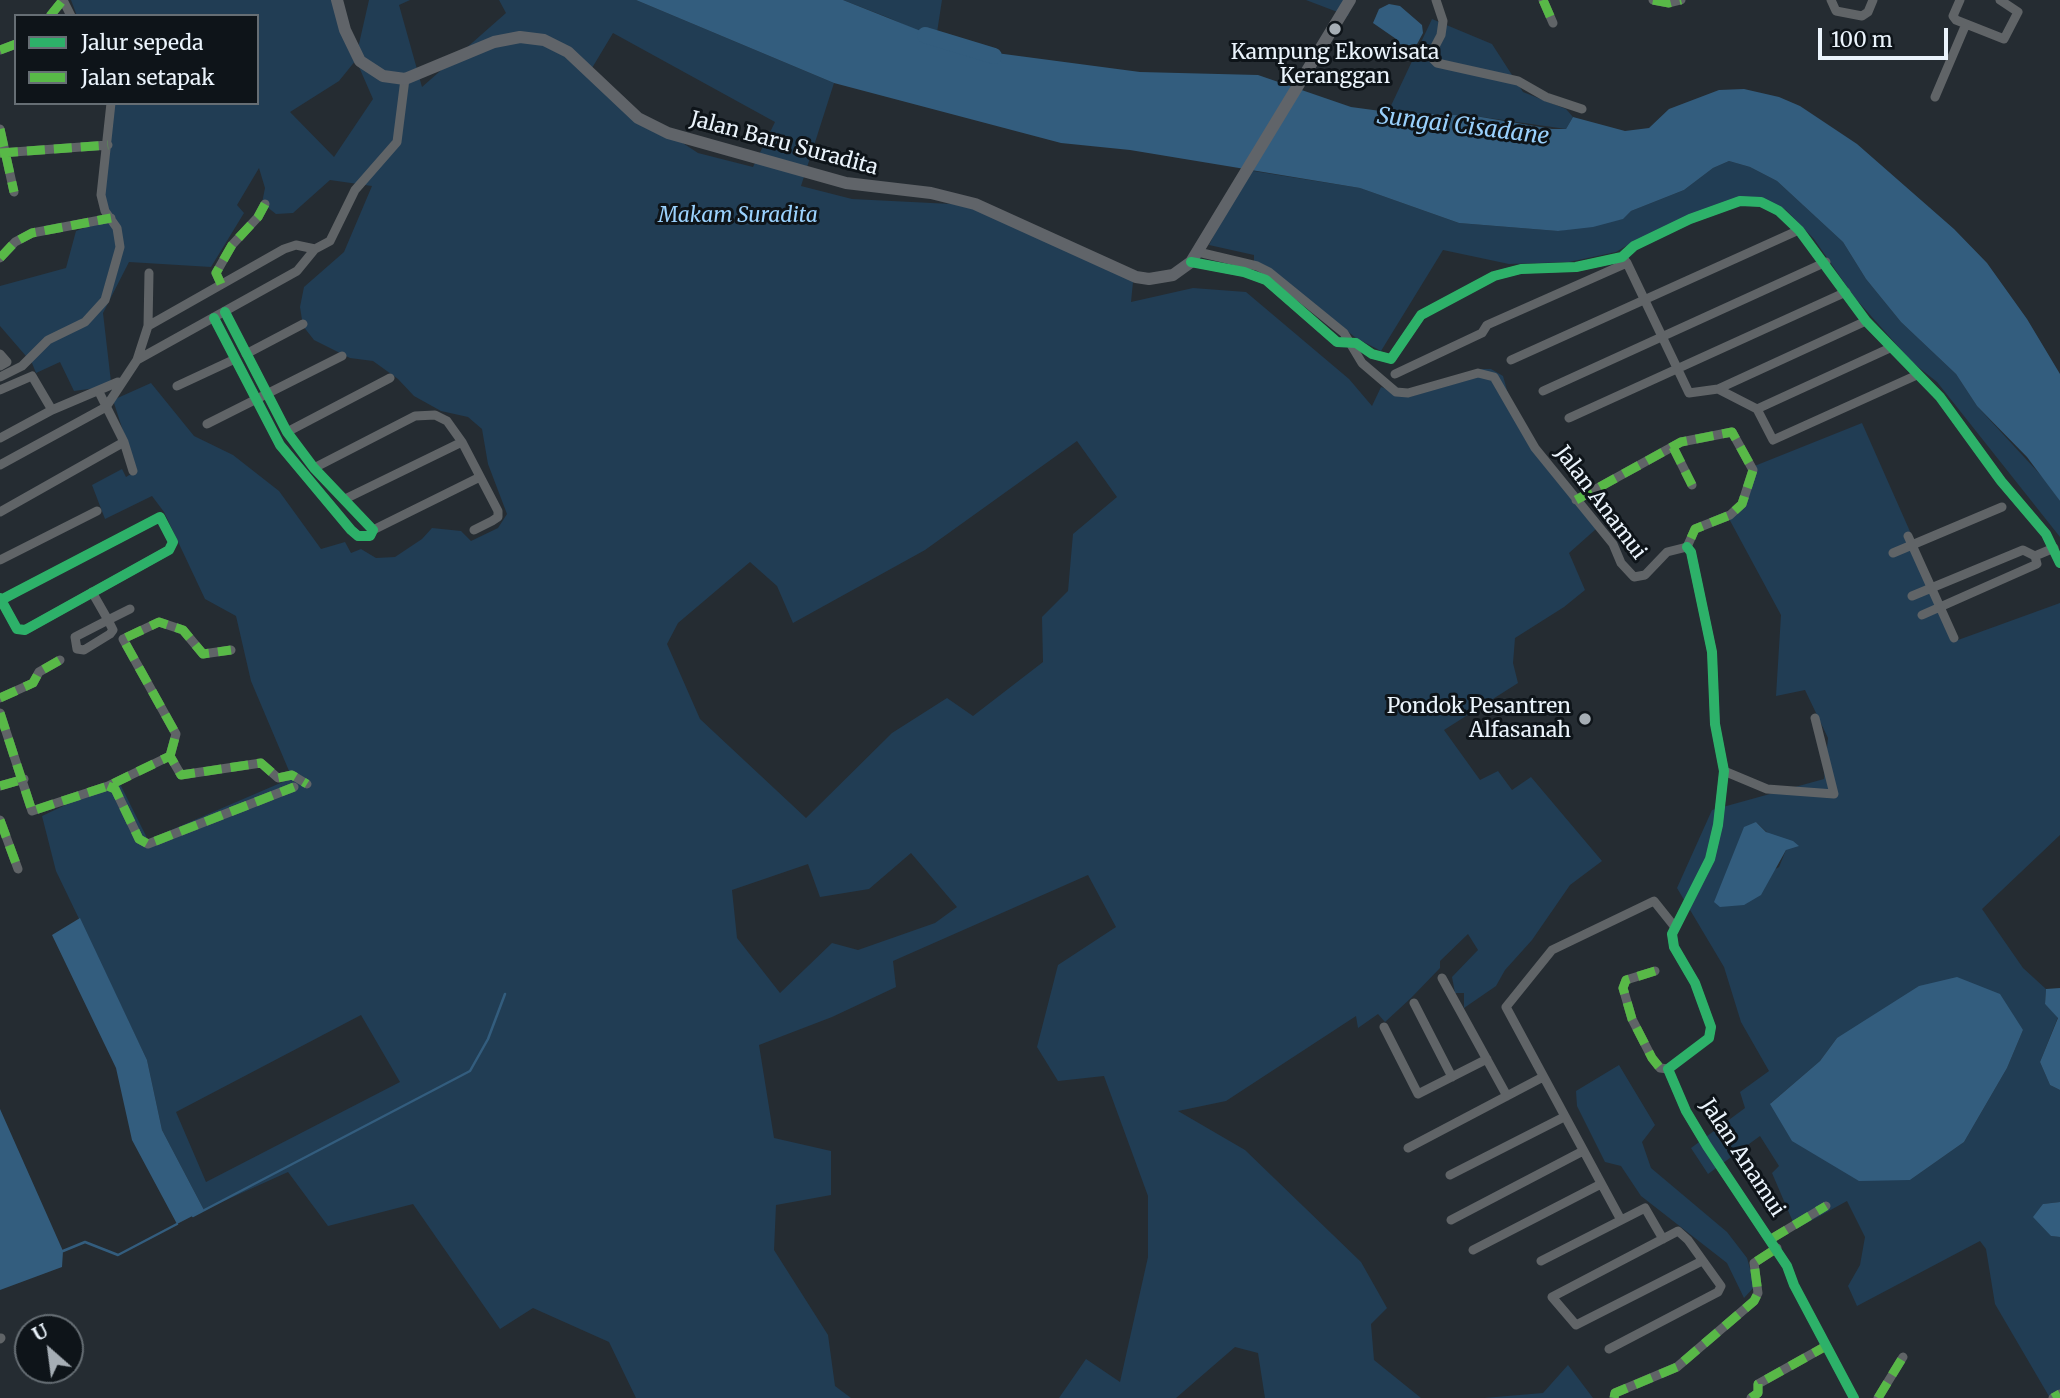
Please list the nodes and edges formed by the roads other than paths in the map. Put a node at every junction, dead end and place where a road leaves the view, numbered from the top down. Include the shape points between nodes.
1 (63, 0) edge
2 (337, 0) edge
3 (1350, 0) edge
4 (1436, 0) edge
5 (1543, 0) edge
6 (1653, 0) edge
7 (1681, 0) edge
8 (1831, 0) edge
9 (1873, 0) edge
10 (1960, 0) edge
11 (2003, 1) edge
12 (52, 14) edge
13 (1553, 23) dead end
14 (1966, 24) junction
15 (405, 79) junction
16 (1935, 97) dead end
17 (111, 105) edge
18 (1581, 109) dead end
19 (0, 129) edge
20 (108, 145) junction
21 (3, 152) edge
22 (14, 192) dead end
23 (265, 204) dead end
24 (111, 218) junction
25 (1799, 230) junction
26 (315, 248) junction
27 (1197, 253) junction
28 (0, 258) edge
29 (1624, 260) junction
30 (1826, 262) junction
31 (149, 273) dead end
32 (221, 284) junction
33 (1846, 292) junction
34 (1644, 300) junction
35 (225, 312) junction
36 (214, 318) junction
37 (1866, 321) junction
38 (303, 324) dead end
39 (148, 326) junction
40 (1660, 336) junction
41 (1348, 344) junction
42 (1890, 348) junction
43 (0, 354) edge
44 (246, 354) junction
45 (342, 356) dead end
46 (235, 359) junction
47 (137, 360) junction
48 (1511, 360) dead end
49 (0, 366) edge
50 (1677, 369) junction
51 (1395, 374) dead end
52 (1917, 375) junction
53 (0, 377) edge
54 (390, 378) dead end
55 (123, 379) junction
56 (177, 386) dead end
57 (1718, 389) junction
58 (0, 390) edge
59 (1543, 391) dead end
60 (99, 392) junction
61 (267, 395) junction
62 (256, 400) junction
63 (106, 407) junction
64 (1757, 409) junction
65 (52, 410) junction
66 (1569, 418) dead end
67 (208, 424) dead end
68 (287, 432) junction
69 (0, 438) edge
70 (124, 442) junction
71 (463, 442) junction
72 (1673, 447) junction
73 (0, 466) edge
74 (314, 468) junction
75 (133, 471) dead end
76 (480, 477) junction
77 (1692, 485) dead end
78 (345, 499) junction
79 (1576, 500) junction
80 (2002, 507) dead end
81 (97, 510) dead end
82 (0, 513) edge
83 (373, 530) junction
84 (474, 530) dead end
85 (1910, 540) junction
86 (1687, 547) junction
87 (2054, 548) junction
88 (1894, 553) dead end
89 (2035, 556) junction
90 (0, 560) edge
91 (2060, 562) edge
92 (1932, 588) junction
93 (92, 592) junction
94 (1912, 596) dead end
95 (0, 599) edge
96 (1940, 607) junction
97 (130, 609) dead end
98 (1922, 615) dead end
99 (1954, 638) dead end
100 (231, 650) dead end
101 (60, 660) dead end
102 (0, 698) edge
103 (0, 713) edge
104 (1815, 718) dead end
105 (170, 757) junction
106 (1724, 771) junction
107 (24, 779) junction
108 (307, 784) dead end
109 (0, 786) edge
110 (108, 786) junction
111 (294, 786) dead end
112 (0, 820) edge
113 (18, 869) dead end
114 (1674, 926) junction
115 (1655, 971) dead end
116 (1442, 978) dead end
117 (1413, 1003) dead end
118 (1384, 1027) dead end
119 (1487, 1059) junction
120 (1668, 1069) junction
121 (1452, 1077) junction
122 (1543, 1077) junction
123 (1507, 1096) junction
124 (1564, 1117) junction
125 (1408, 1148) dead end
126 (1583, 1152) junction
127 (1450, 1175) dead end
128 (1601, 1184) junction
129 (1826, 1206) dead end
130 (1451, 1220) dead end
131 (1621, 1220) junction
132 (1663, 1239) junction
133 (1771, 1239) junction
134 (1777, 1248) junction
135 (1473, 1251) dead end
136 (1541, 1261) dead end
137 (1702, 1261) junction
138 (1826, 1346) junction
139 (1609, 1349) dead end
140 (1903, 1357) dead end
141 (2060, 1394) edge
142 (1614, 1398) edge
143 (1751, 1398) edge
144 (1854, 1398) edge
145 (1878, 1398) edge
146 (2053, 1398) edge

1 - 12 street
2 - 15 main road via 360,61 383,76
3 - 27 main road
4 - 18 street via 1443,21 1430,56 1437,63 1518,81
5 - 13 street
6 - 7 street
8 - 9 street via 1836,12 1862,16
10 - 14 street via 1954,16
11 - 14 street via 2018,12 2004,39
14 - 16 street
15 - 26 street via 397,142 355,190 330,241
15 - 27 main road, Jalan Baru Suradita via 494,42 520,37 544,40 568,52 638,118 668,133 846,183 931,193 975,204 1143,279 1166,278
17 - 20 street
19 - 21 street
20 - 21 street
20 - 24 street via 101,195
21 - 22 street
23 - 32 street via 216,273
24 - 28 street via 32,233
24 - 53 street via 117,228 119,256 101,307 85,322 41,345 23,366
25 - 29 street via 1761,202 1740,201 1634,246
25 - 30 street
25 - 34 street
26 - 32 street via 284,248
26 - 35 street via 297,271
27 - 41 street via 1266,281 1337,342
29 - 34 street
29 - 41 street via 1521,269 1494,276 1427,311 1391,359 1356,343
29 - 51 street
30 - 33 street
30 - 40 street
31 - 39 street
32 - 39 street
33 - 37 street
33 - 50 street
34 - 40 street
34 - 48 street
35 - 36 street
35 - 44 street
36 - 46 street
36 - 47 street
37 - 42 street
37 - 57 street
38 - 44 street
39 - 47 street
40 - 50 street
40 - 59 street
41 - 79 street, Jalan Anamui via 1374,377 1396,392 1408,393 1478,373 1494,377 1535,448
42 - 52 street
42 - 64 street
43 - 49 street via 7,362
44 - 61 street
45 - 61 street
46 - 56 street
46 - 62 street
47 - 55 street
50 - 57 street via 1689,393
50 - 66 street
52 - 64 street via 1773,440
52 - 87 street via 1940,397
54 - 68 street
55 - 60 street
55 - 63 street
57 - 64 street
58 - 65 street via 32,376
60 - 63 street
60 - 65 street
61 - 62 street
61 - 68 street
62 - 67 street
62 - 83 street via 285,452 351,530 365,538
63 - 70 street
63 - 73 street
65 - 69 street
68 - 74 street
70 - 75 street
70 - 82 street
71 - 74 street via 447,421 423,413
71 - 76 street
71 - 78 street
72 - 77 street
72 - 79 street
72 - 86 street via 1690,438 1730,432 1753,470 1738,510 1695,529
74 - 78 street
76 - 83 street
76 - 84 street via 498,514
78 - 83 street
79 - 86 street, Jalan Anamui via 1634,577 1645,575 1667,552
80 - 85 street
81 - 90 street
85 - 88 street
85 - 92 street
86 - 106 street via 1712,652 1715,724
87 - 89 street
87 - 91 street
89 - 92 street via 2023,550
89 - 96 street via 2037,564
92 - 94 street
92 - 96 street
93 - 95 street via 20,631
93 - 95 street via 169,550 173,542 160,517
93 - 97 street via 108,620
96 - 98 street
96 - 99 street
100 - 105 street via 203,654 183,630 159,622 123,639 176,734
101 - 102 street via 39,672 33,683
103 - 107 street
104 - 106 street via 1834,793 1767,789
105 - 108 street via 181,775 261,763 278,778 292,775
105 - 110 street
106 - 114 street via 1710,859
107 - 109 street
107 - 110 street via 32,811
110 - 111 street via 120,799 139,839 148,844
112 - 113 street
114 - 120 street via 1674,947 1695,983 1711,1027 1705,1044
114 - 122 street via 1654,901 1552,950 1506,1007
115 - 120 street via 1626,980 1623,988 1632,1019 1652,1058 1660,1068
116 - 119 street
117 - 121 street
118 - 121 street via 1418,1094
119 - 121 street
119 - 123 street
120 - 133 street, Jalan Anamui via 1707,1146
122 - 123 street
122 - 124 street
123 - 125 street
124 - 126 street
124 - 127 street
126 - 128 street
126 - 130 street
128 - 131 street
128 - 135 street
129 - 133 street
131 - 132 street via 1646,1208
131 - 136 street
132 - 137 street via 1678,1231
132 - 137 street via 1552,1297 1576,1325
133 - 134 street, Jalan Anamui
134 - 138 street, Jalan Anamui
134 - 142 street via 1754,1263 1758,1293 1754,1301 1677,1367 1615,1393
137 - 139 street via 1721,1286 1718,1292
138 - 143 street via 1758,1384 1758,1393
138 - 144 street, Jalan Anamui
140 - 145 street
141 - 146 street

